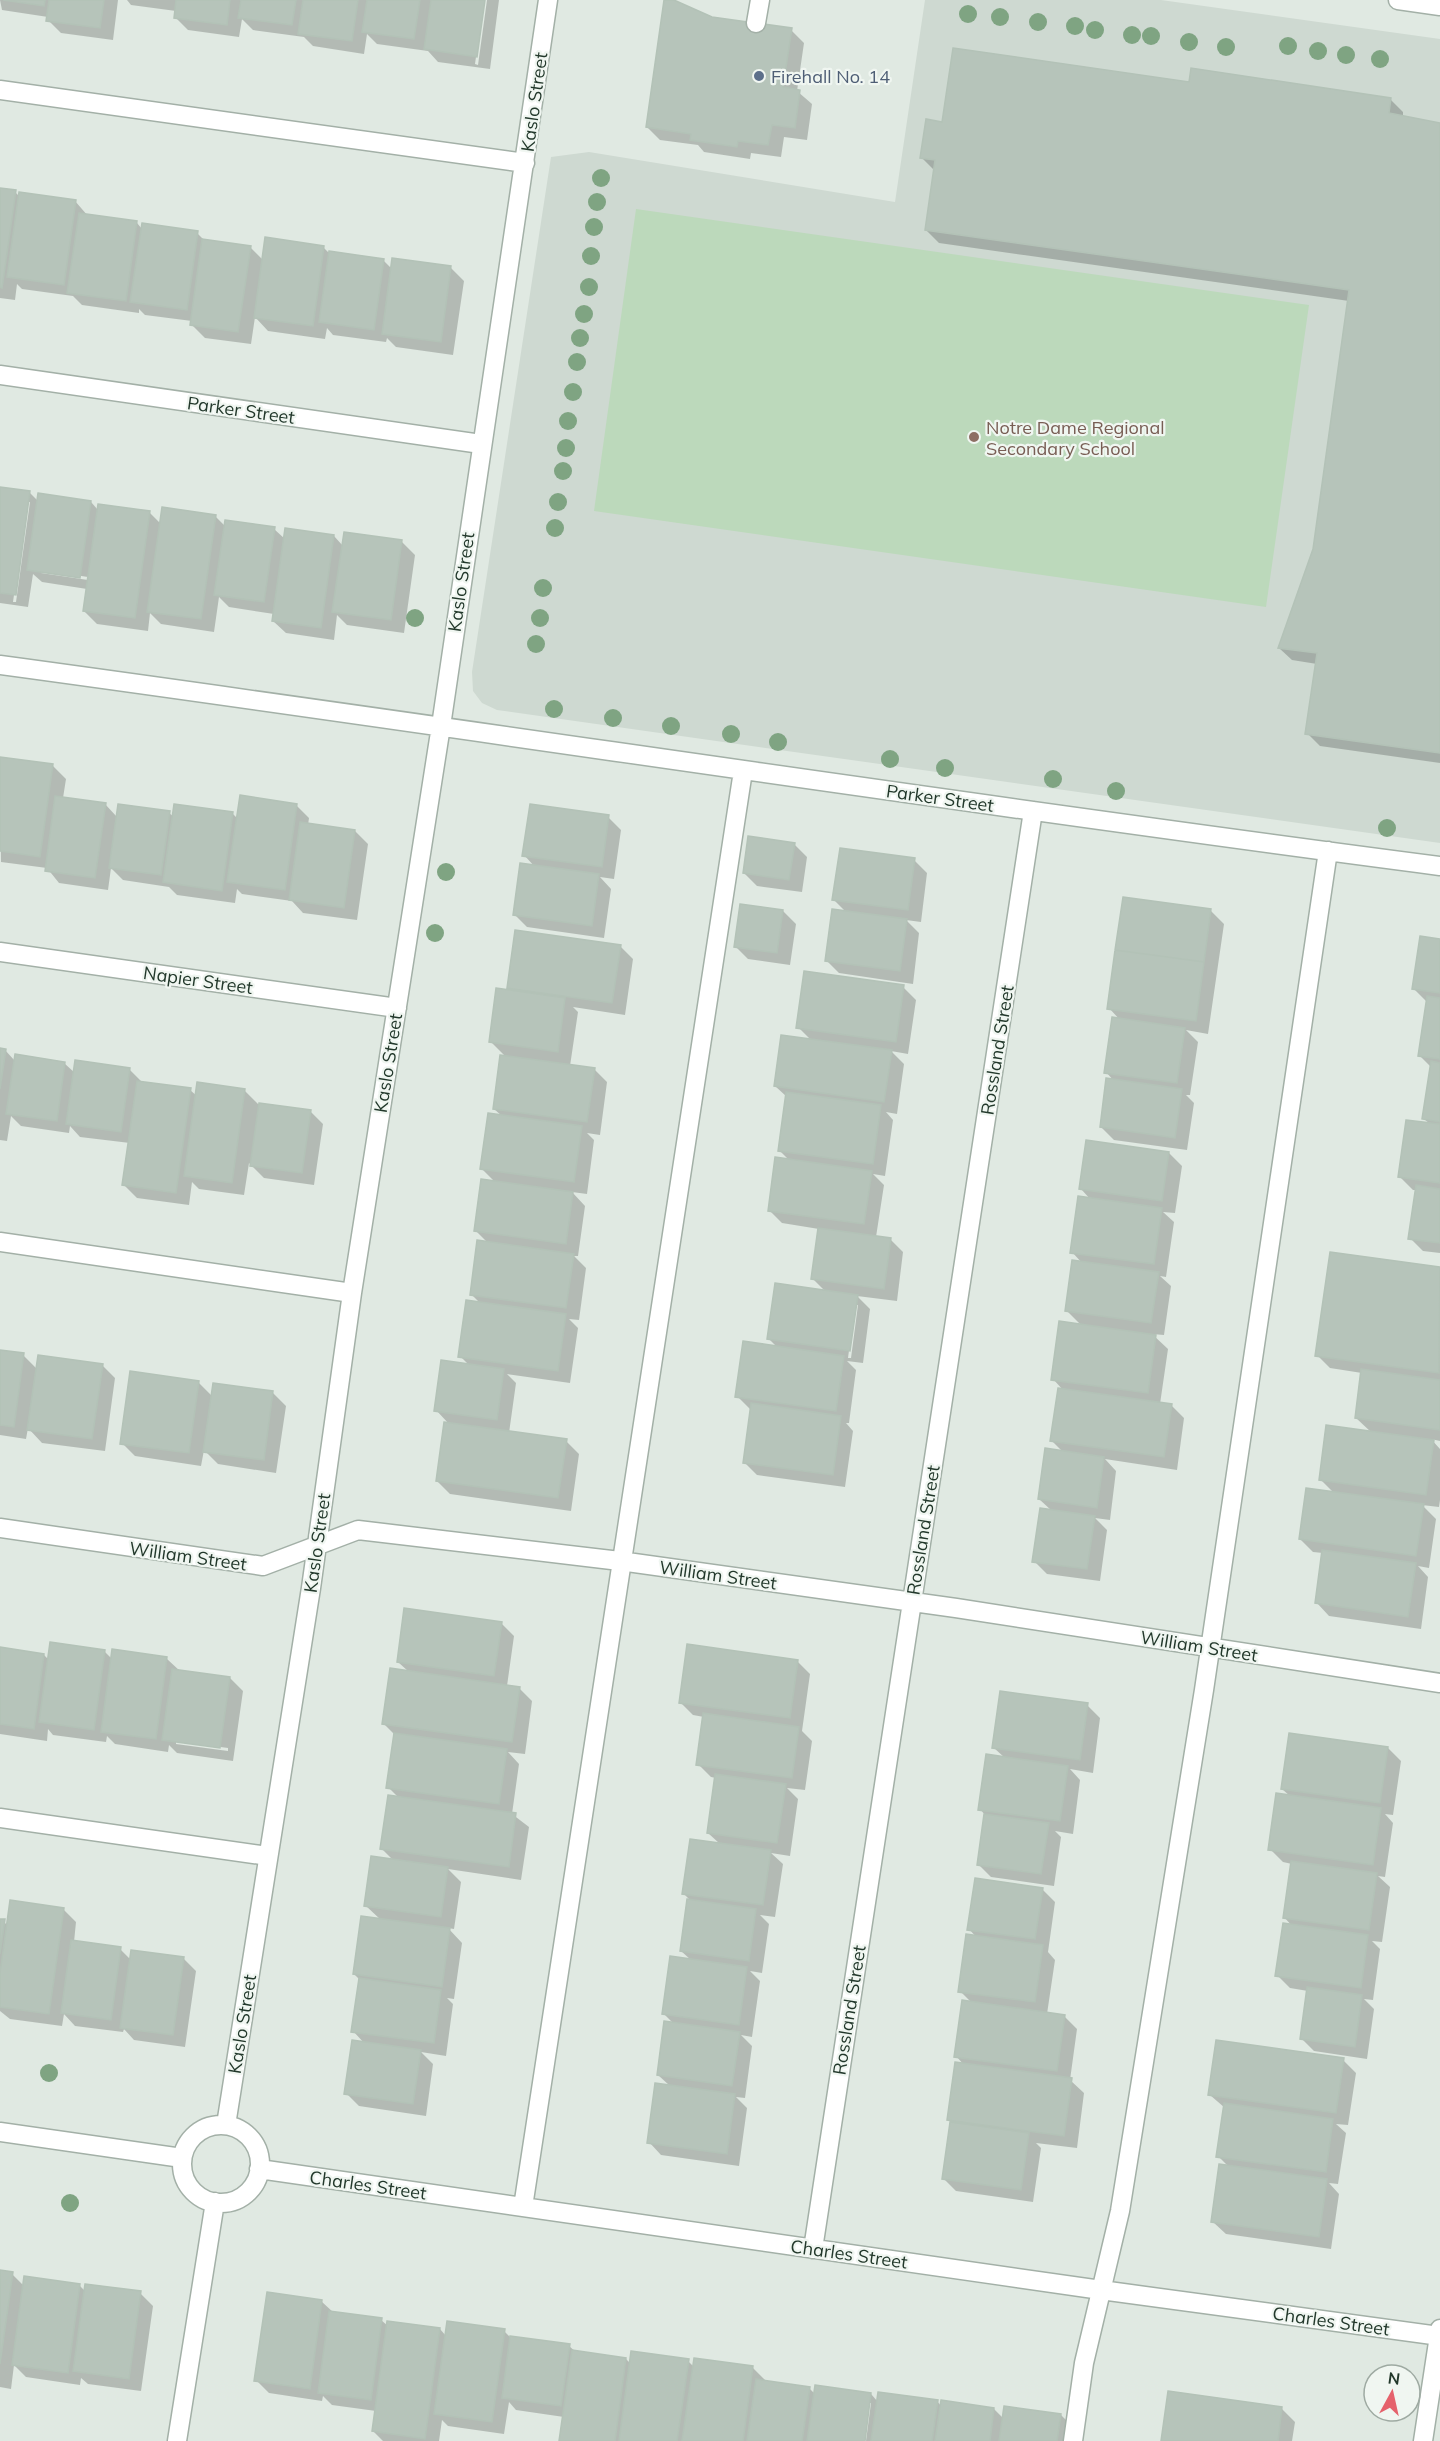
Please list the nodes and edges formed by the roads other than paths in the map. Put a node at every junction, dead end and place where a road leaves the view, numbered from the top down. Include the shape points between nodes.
1 (549, 0) edge
2 (760, 0) edge
3 (1398, 0) edge
4 (1440, 6) edge
5 (756, 23) dead end
6 (0, 90) edge
7 (525, 163) junction
8 (0, 375) edge
9 (481, 444) junction
10 (0, 665) edge
11 (441, 726) junction
12 (743, 771) junction
13 (1033, 811) junction
14 (1328, 851) junction
15 (1440, 866) edge
16 (0, 952) edge
17 (397, 1008) junction
18 (0, 1242) edge
19 (352, 1293) junction
20 (0, 1528) edge
21 (316, 1546) junction
22 (620, 1561) junction
23 (912, 1602) junction
24 (1211, 1648) junction
25 (1440, 1683) edge
26 (0, 1818) edge
27 (268, 1856) junction
28 (226, 2125) junction
29 (0, 2132) edge
30 (182, 2158) junction
31 (259, 2169) junction
32 (215, 2202) junction
33 (523, 2207) junction
34 (813, 2249) junction
35 (1101, 2290) junction
36 (1440, 2334) edge
37 (177, 2441) edge
38 (1073, 2441) edge
39 (1423, 2441) edge

1 - 7 street, Kaslo Street
2 - 5 street
3 - 4 street
6 - 7 street
7 - 9 street, Kaslo Street
8 - 9 street, Parker Street
9 - 11 street, Kaslo Street
10 - 11 street, Parker Street
11 - 12 street, Parker Street
11 - 17 street, Kaslo Street
12 - 13 street, Parker Street
12 - 22 street
13 - 14 street, Parker Street
13 - 23 street, Rossland Street
14 - 15 street, Parker Street
14 - 24 street
16 - 17 street, Napier Street
17 - 19 street, Kaslo Street
18 - 19 street
19 - 21 street, Kaslo Street
20 - 21 street, William Street via 263,1566
21 - 22 street, William Street via 358,1530
21 - 27 street, Kaslo Street
22 - 23 street, William Street
22 - 33 street
23 - 24 street, William Street
23 - 34 street, Rossland Street
24 - 25 street, William Street
24 - 35 street via 1120,2211
26 - 27 street
27 - 28 street, Kaslo Street
28 - 30 street via 193,2136
28 - 31 street via 248,2136 255,2145
29 - 30 street
30 - 32 street via 186,2181 193,2191
31 - 32 street via 256,2181 239,2198
31 - 33 street, Charles Street
32 - 37 street
33 - 34 street, Charles Street
34 - 35 street, Charles Street
35 - 36 street, Charles Street
35 - 38 street via 1084,2363
36 - 39 street

